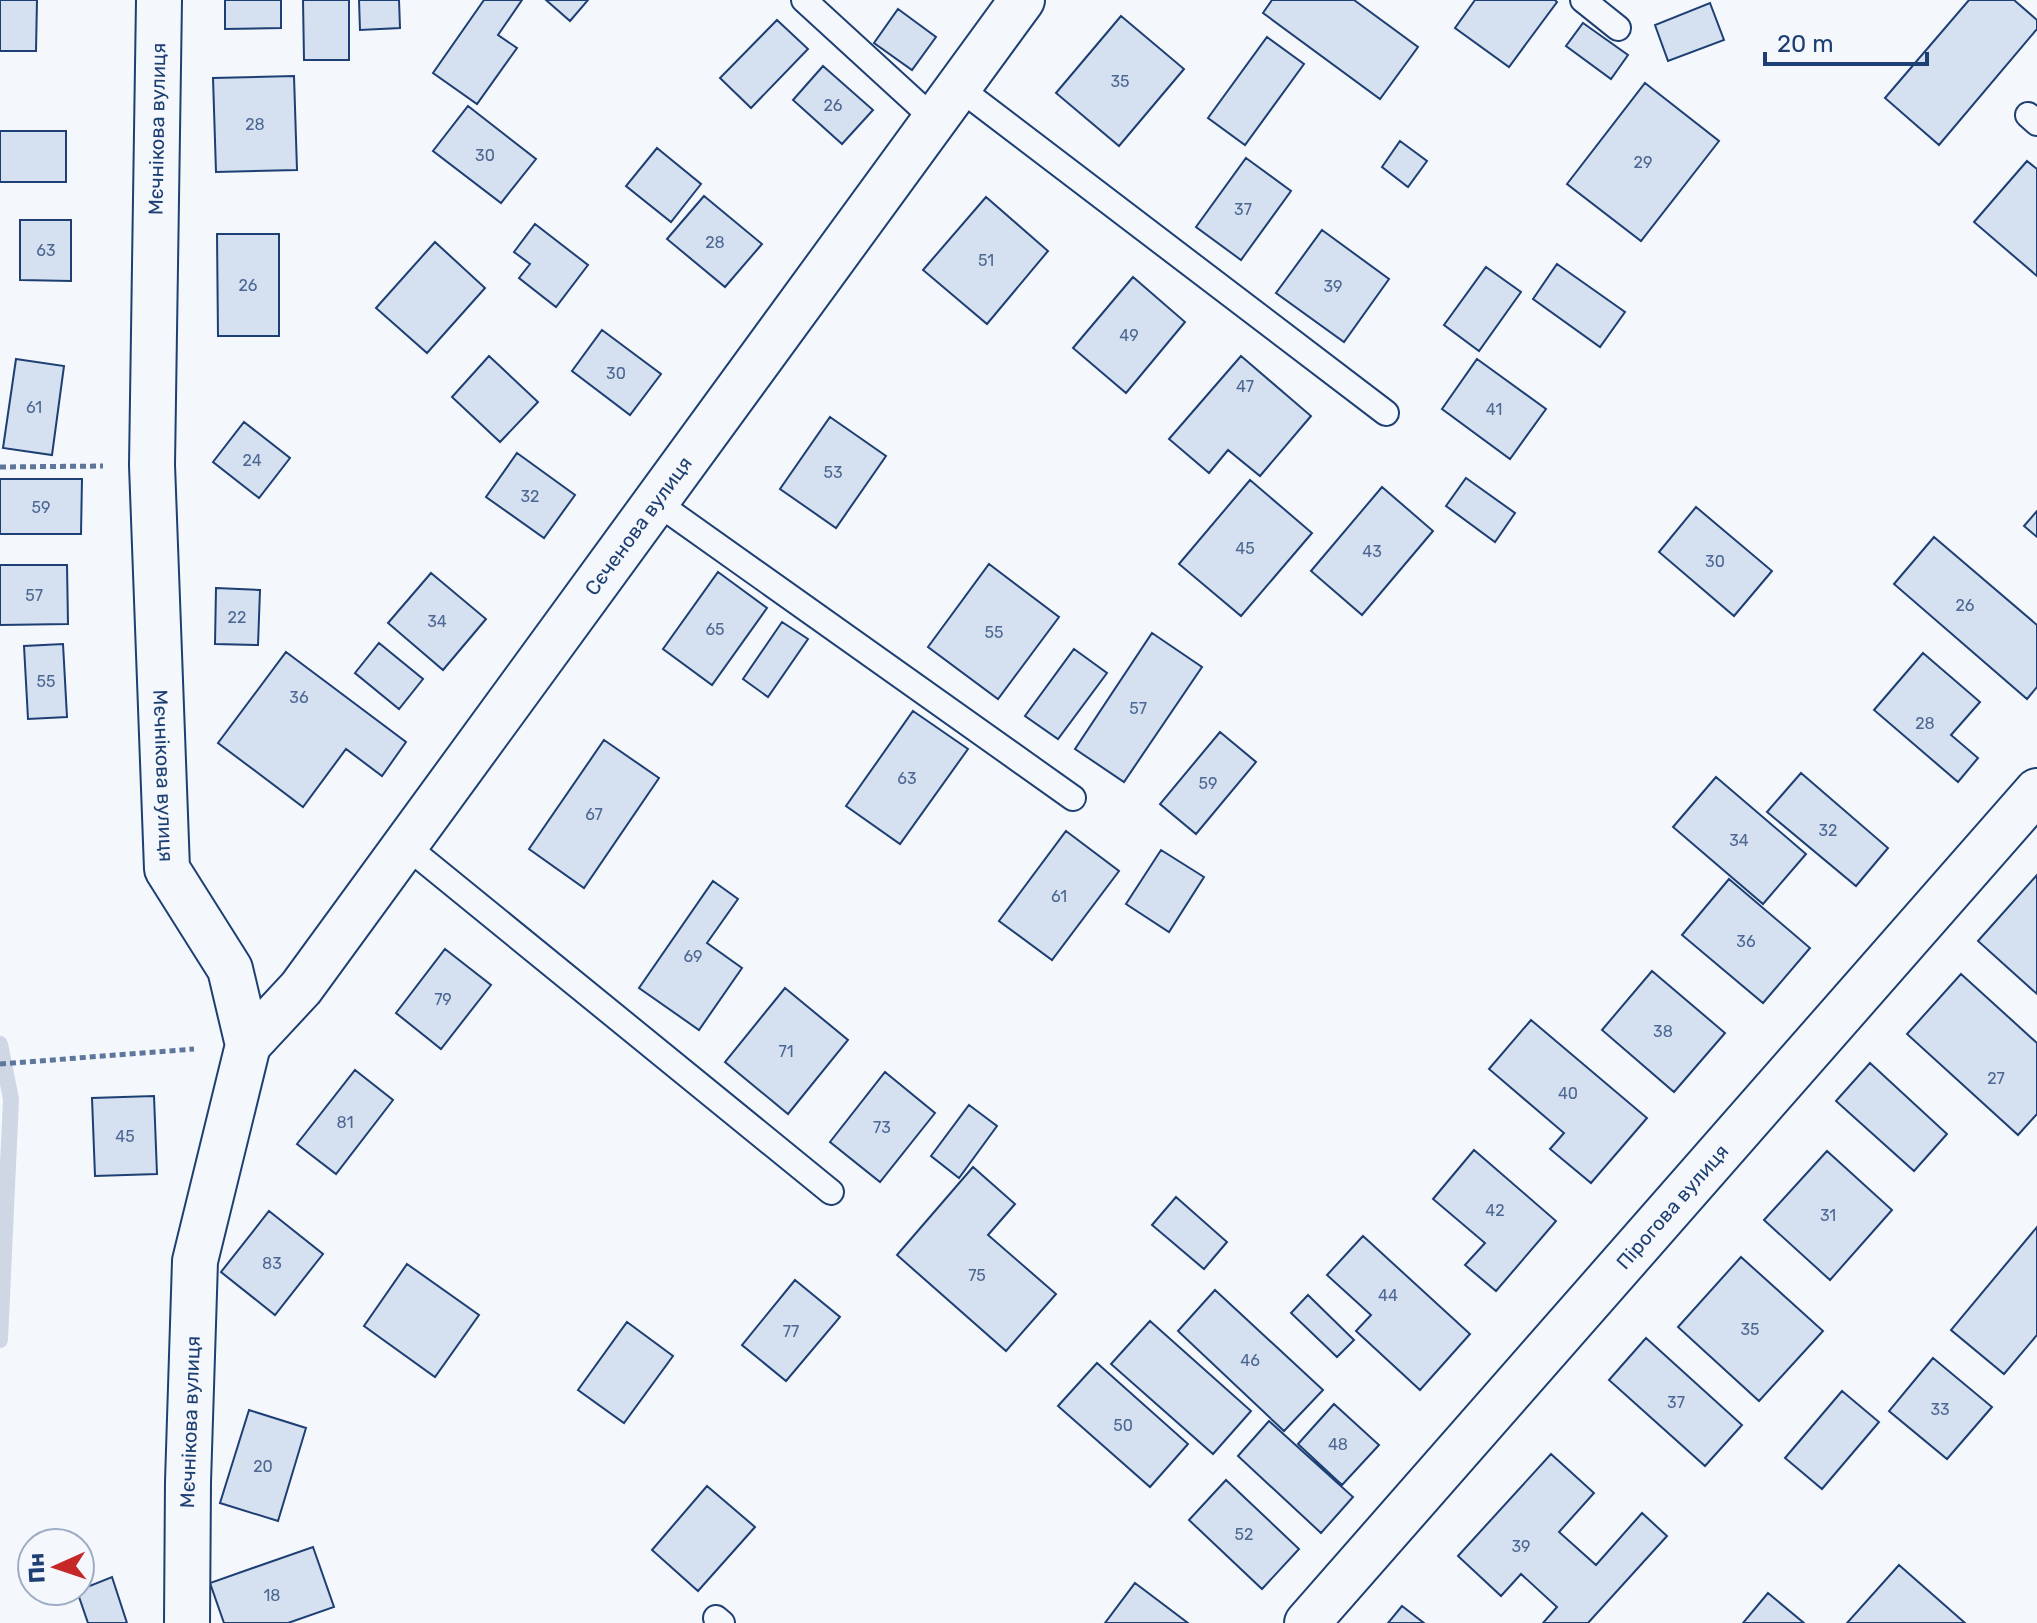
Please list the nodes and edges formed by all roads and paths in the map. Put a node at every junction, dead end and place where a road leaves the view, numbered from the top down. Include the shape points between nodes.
1 (159, 0) edge
2 (804, 0) edge
3 (1022, 0) edge
4 (1583, 0) edge
5 (1618, 28) dead end
6 (946, 103) junction
7 (1386, 413) dead end
8 (152, 465) junction
9 (0, 467) edge
10 (656, 502) junction
11 (2037, 791) edge
12 (1073, 798) dead end
13 (405, 845) junction
14 (248, 1045) junction
15 (0, 1064) edge
16 (831, 1192) dead end
17 (187, 1623) edge
18 (1307, 1623) edge

1 - 8 street, Мєчнікова вулиця
2 - 6 lane
3 - 6 street, Сєченова вулиця
4 - 5 lane
6 - 7 lane
6 - 10 street, Сєченова вулиця
8 - 9 path
8 - 14 street, Мєчнікова вулиця via 167,869 230,969
10 - 12 lane
10 - 13 street, Сєченова вулиця
11 - 18 street, Пірогова вулиця
13 - 14 street, Сєченова вулиця via 301,988
13 - 16 lane
14 - 15 path
14 - 17 street, Мєчнікова вулиця via 195,1261

